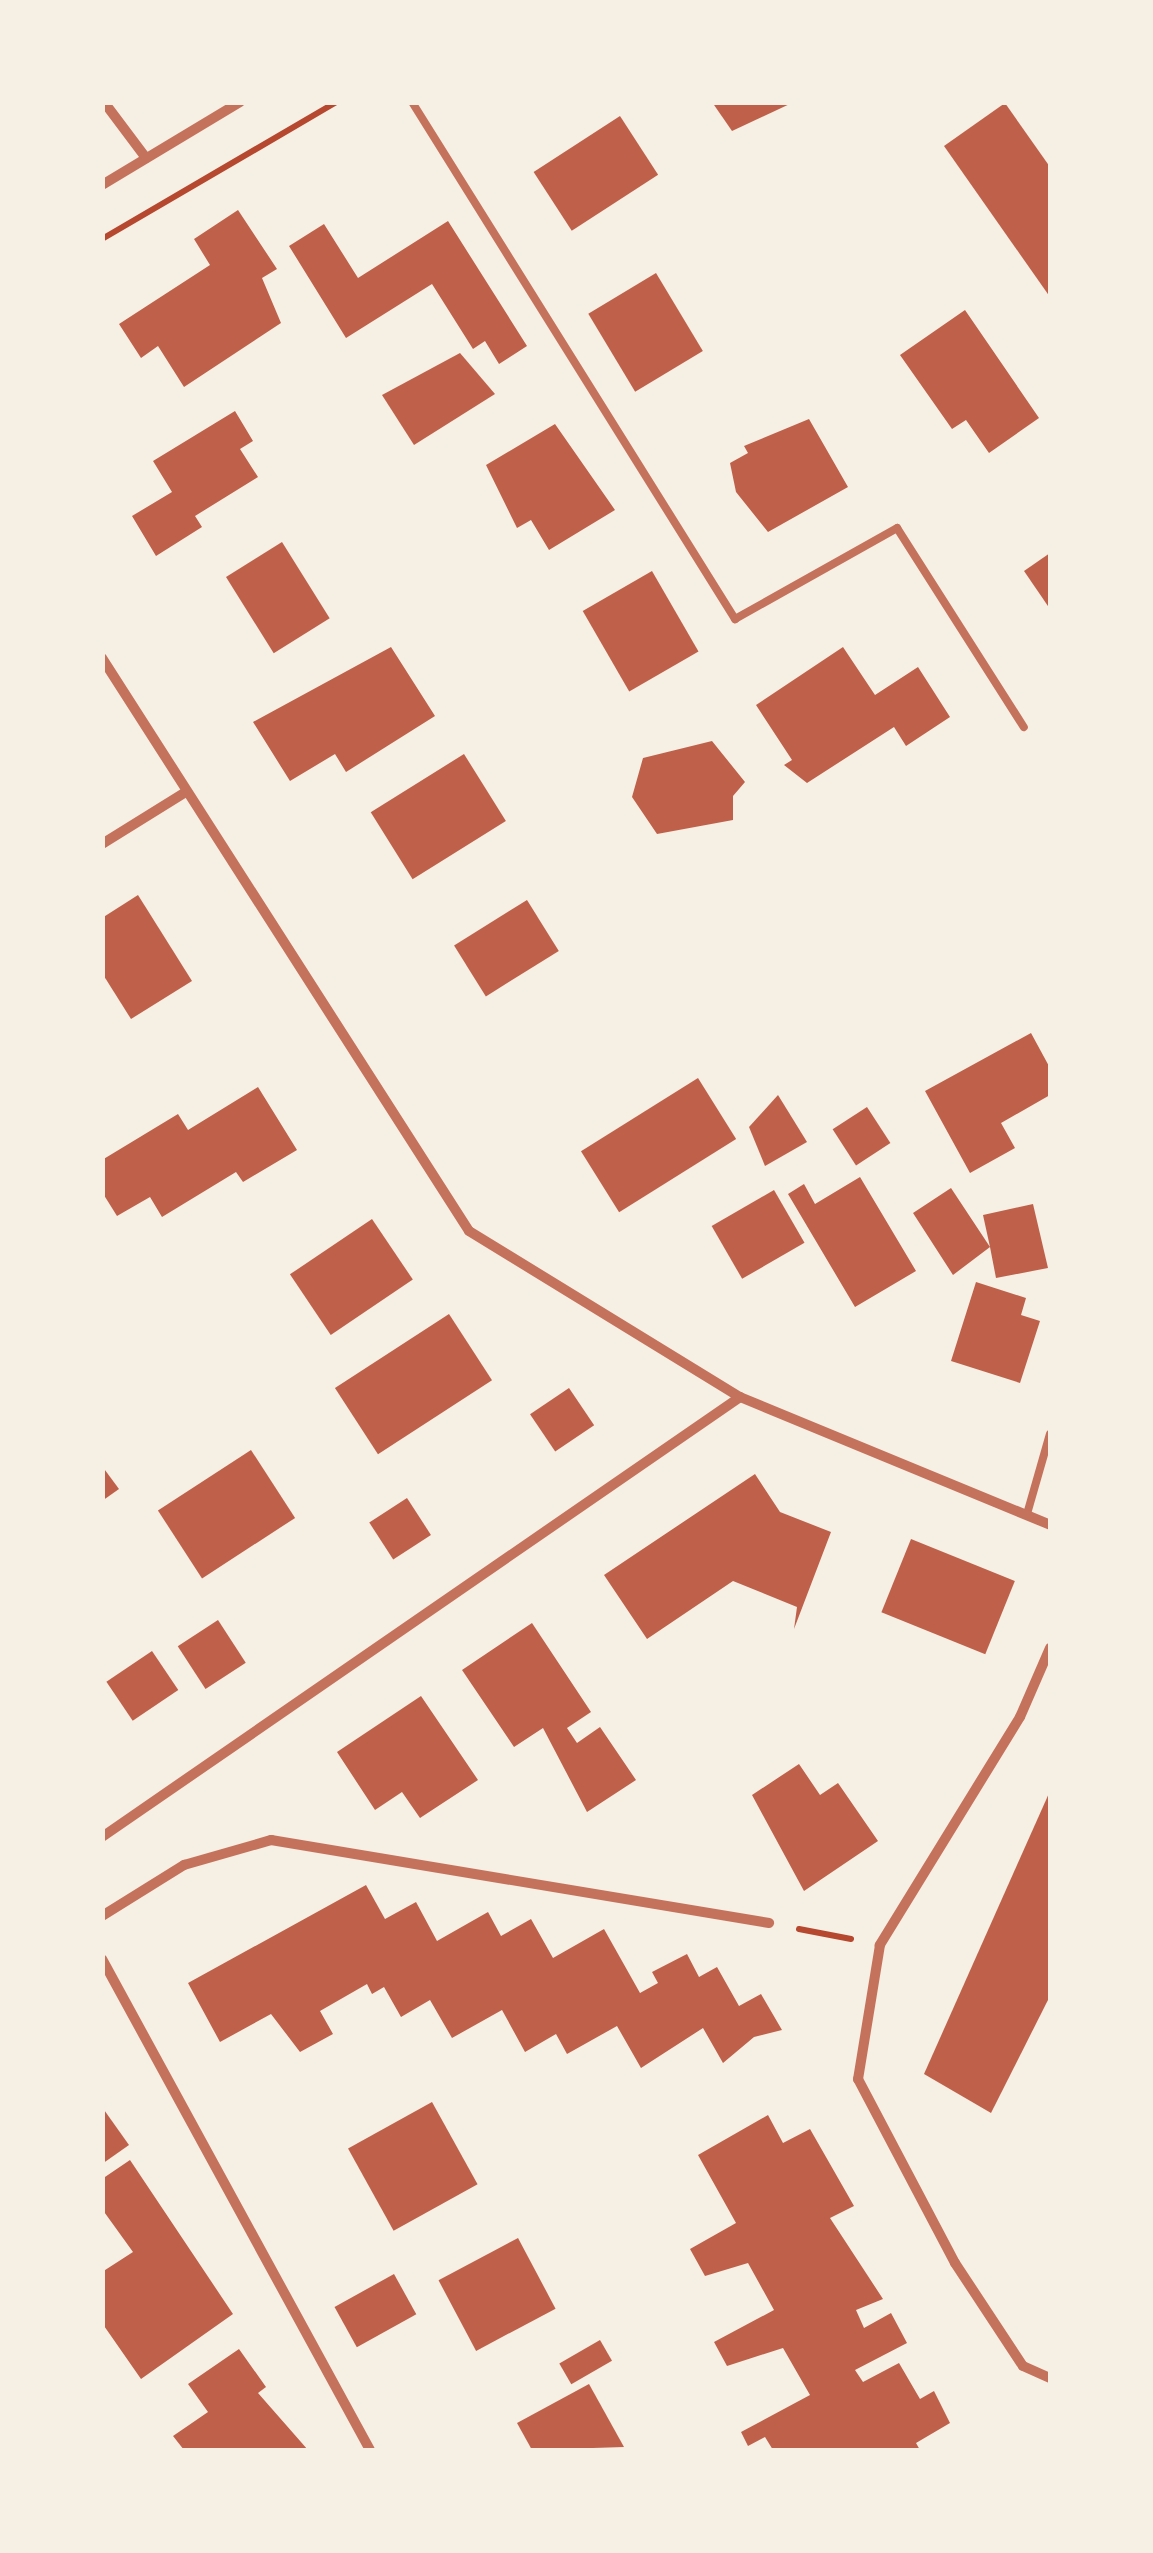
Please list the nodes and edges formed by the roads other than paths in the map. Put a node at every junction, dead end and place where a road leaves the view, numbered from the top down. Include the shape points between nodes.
1 (104, 102) edge
2 (240, 102) edge
3 (412, 102) edge
4 (146, 158) junction
5 (102, 186) edge
6 (102, 658) edge
7 (1024, 727) dead end
8 (186, 792) junction
9 (102, 844) edge
10 (740, 1397) junction
11 (1050, 1434) edge
12 (1027, 1514) junction
13 (1050, 1525) edge
14 (1050, 1648) edge
15 (102, 1837) edge
16 (102, 1916) edge
17 (769, 1922) road end
18 (102, 1959) edge
19 (1050, 2378) edge
20 (370, 2450) edge

1 - 4 street
2 - 4 street
3 - 7 lane via 735,619 897,528
4 - 5 street
6 - 8 street
8 - 9 street
8 - 10 street via 469,1230
10 - 12 street
10 - 15 street
11 - 12 lane
12 - 13 street
14 - 19 street via 1020,1717 880,1944 858,2078 954,2263 1023,2366
16 - 17 street via 184,1866 271,1840
18 - 20 street

